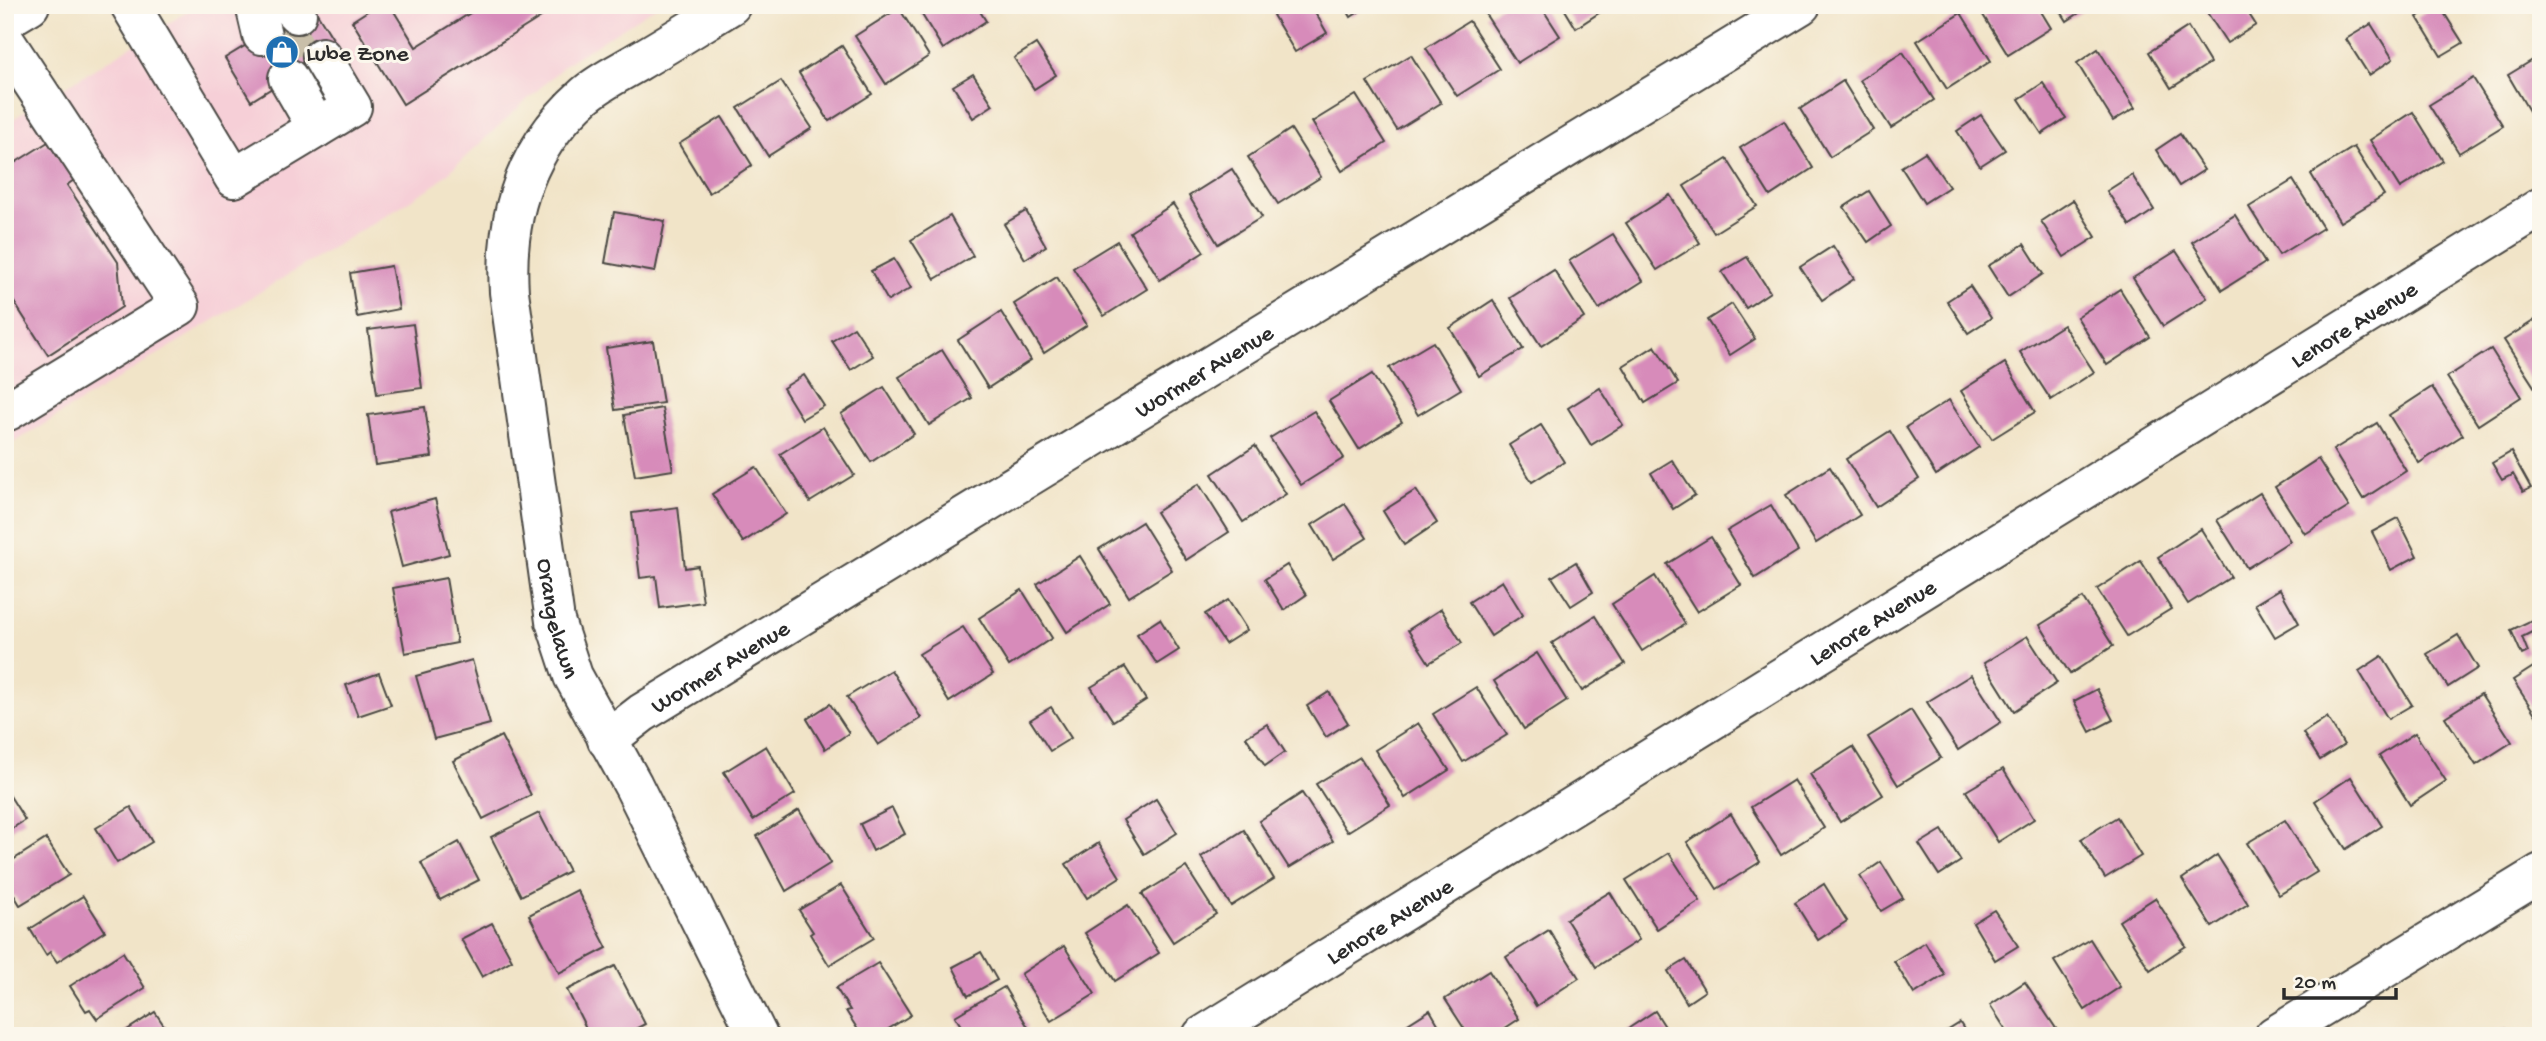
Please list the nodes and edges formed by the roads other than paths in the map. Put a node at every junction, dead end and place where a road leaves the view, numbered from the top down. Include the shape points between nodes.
1 (30, 5) edge
2 (130, 5) edge
3 (731, 5) edge
4 (1801, 5) edge
5 (5, 20) edge
6 (5, 41) edge
7 (306, 68) tunnel mouth
8 (2541, 207) edge
9 (5, 407) edge
10 (607, 740) junction
11 (2541, 873) edge
12 (758, 1036) edge
13 (1202, 1036) edge
14 (2274, 1036) edge

1 - 5 street
2 - 7 street via 234,178 326,123
3 - 10 street, Orangelawn via 585,95 547,137 532,162 510,225 509,292 555,621 573,676
4 - 10 street, Wormer Avenue via 642,713
6 - 9 street via 180,306 8,411
8 - 13 street, Lenore Avenue
10 - 12 street, Orangelawn
11 - 14 street

